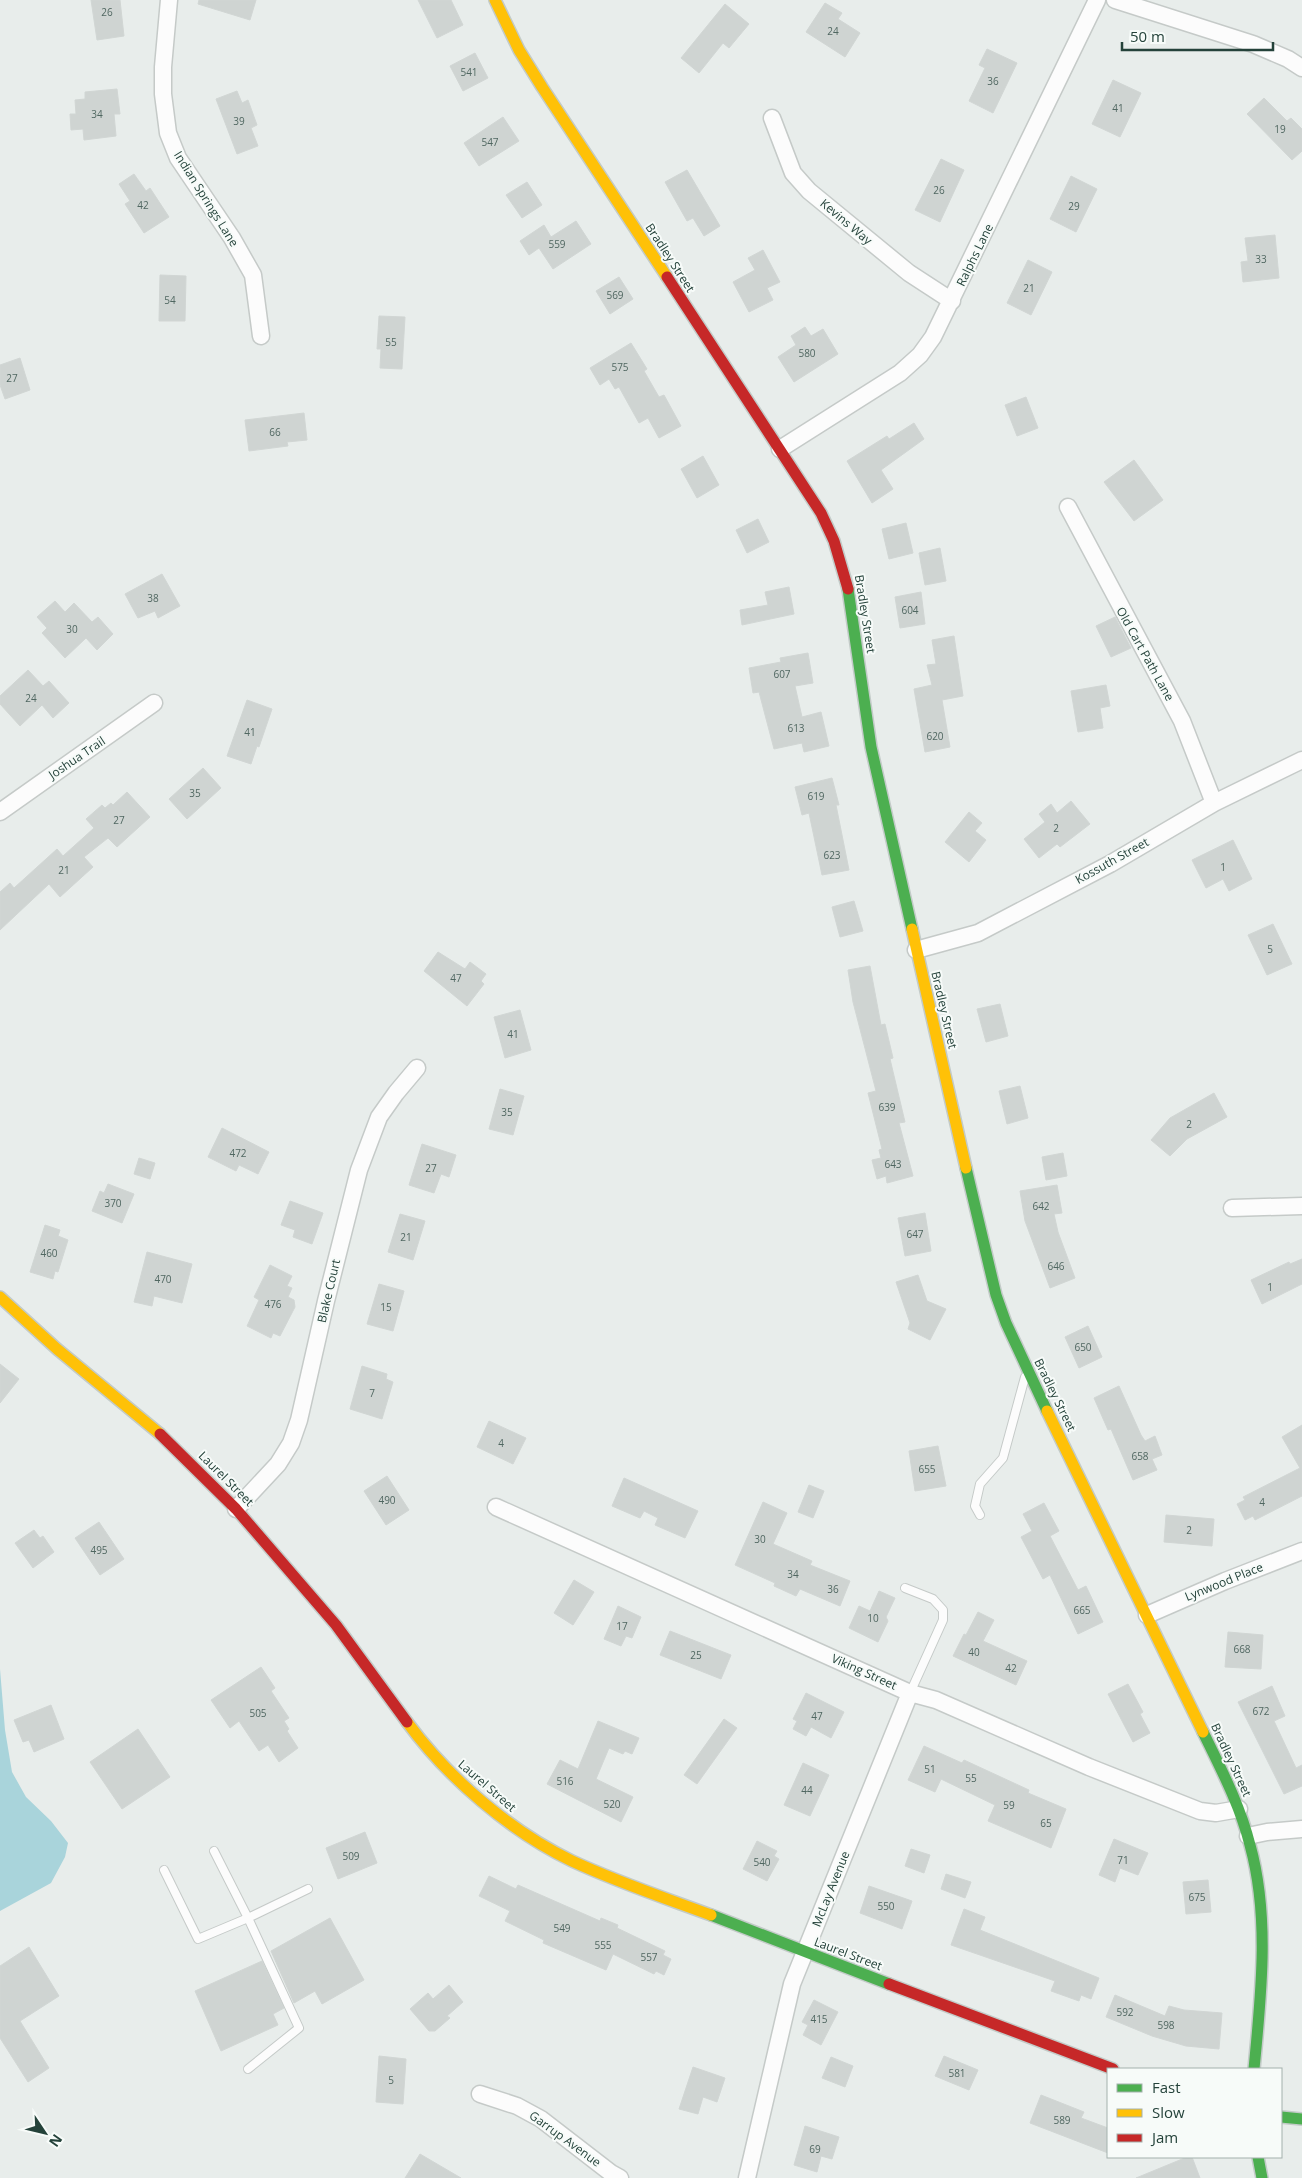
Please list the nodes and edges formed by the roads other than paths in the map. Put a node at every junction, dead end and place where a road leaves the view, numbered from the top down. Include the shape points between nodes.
1 (168, 0) edge
2 (496, 0) edge
3 (1097, 0) edge
4 (1115, 0) edge
5 (1302, 68) edge
6 (772, 118) dead end
7 (952, 301) junction
8 (261, 336) dead end
9 (780, 449) junction
10 (1068, 507) dead end
11 (154, 703) dead end
12 (1302, 760) edge
13 (1214, 803) junction
14 (0, 812) edge
15 (916, 950) junction
16 (417, 1068) dead end
17 (1302, 1206) edge
18 (1232, 1208) dead end
19 (0, 1297) edge
20 (1027, 1370) junction
21 (496, 1507) dead end
22 (236, 1509) junction
23 (980, 1515) dead end
24 (1302, 1551) edge
25 (906, 1588) dead end
26 (1147, 1615) junction
27 (910, 1693) junction
28 (1239, 1809) junction
29 (1302, 1829) edge
30 (1248, 1836) junction
31 (214, 1851) dead end
32 (164, 1870) dead end
33 (308, 1889) dead end
34 (248, 1918) junction
35 (805, 1952) junction
36 (248, 2068) dead end
37 (1110, 2068) edge
38 (1254, 2068) edge
39 (480, 2094) dead end
40 (1282, 2117) edge
41 (1302, 2119) edge
42 (1258, 2158) edge
43 (620, 2178) edge
44 (747, 2178) edge
45 (1262, 2178) edge

1 - 8 street, Indian Springs Lane via 162,67 168,133 178,158 253,275
2 - 9 street, Bradley Street via 519,50 542,87
3 - 7 street, Ralphs Lane
4 - 5 street via 1253,44
6 - 7 street, Kevins Way via 793,173 809,191 909,273
7 - 9 street, Ralphs Lane via 934,337 900,373
9 - 15 street, Bradley Street via 821,513 844,572 872,747
10 - 13 street, Old Cart Path Lane via 1182,721
11 - 14 street, Joshua Trail
12 - 13 street, Kossuth Street
13 - 15 street, Kossuth Street via 1110,864 978,932
15 - 20 street, Bradley Street via 988,1266 1006,1323
16 - 22 street, Blake Court via 379,1117 359,1170 291,1442 278,1464
17 - 18 street
19 - 22 street, Laurel Street via 57,1349 158,1432
20 - 23 lane via 1004,1458 980,1484 975,1506
20 - 26 street, Bradley Street
21 - 27 street, Viking Street
22 - 35 street, Laurel Street via 336,1625 435,1758 499,1815 571,1860
24 - 26 street, Lynwood Place
25 - 27 lane via 933,1600 943,1610 943,1620
26 - 28 street, Bradley Street
27 - 28 street, Viking Street via 936,1700 1200,1811 1216,1814
27 - 35 street, McLay Avenue
28 - 30 street, Bradley Street
29 - 30 street
30 - 38 street, Bradley Street via 1256,1866 1261,1918
31 - 34 lane
32 - 34 lane via 198,1939
33 - 34 lane
34 - 36 lane via 299,2028
35 - 37 street, Laurel Street
35 - 44 street, McLay Avenue via 792,1984
39 - 43 street, Garrup Avenue via 517,2106 541,2119
40 - 41 street
42 - 45 street

